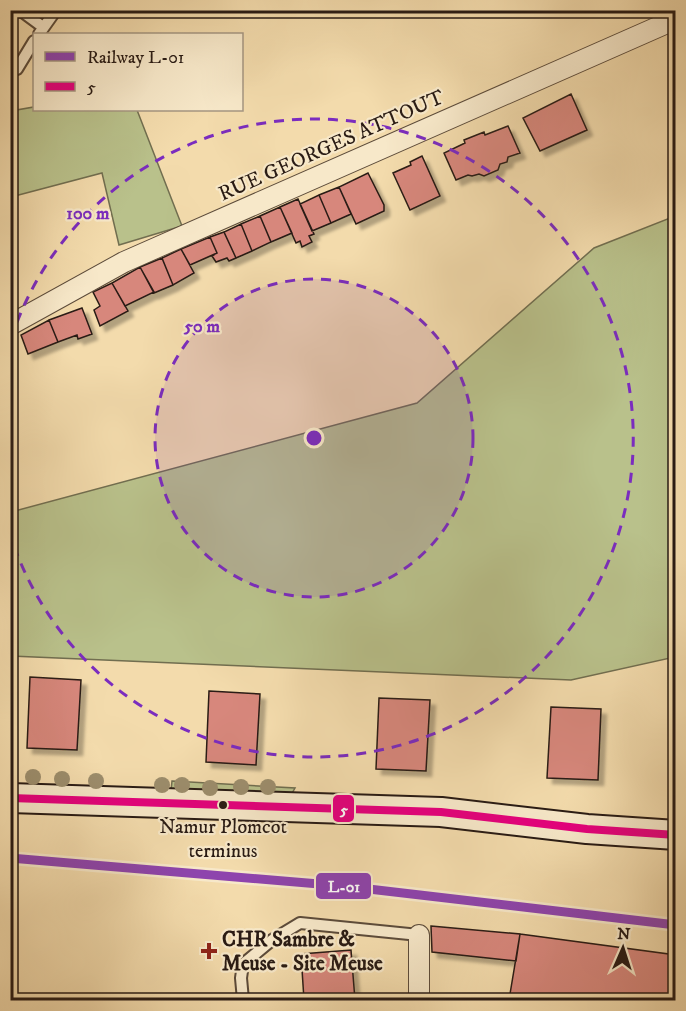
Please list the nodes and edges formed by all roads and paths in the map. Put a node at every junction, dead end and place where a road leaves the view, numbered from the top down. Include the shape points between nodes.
1 (20, 10) edge
2 (56, 10) edge
3 (675, 19) edge
4 (41, 31) edge
5 (33, 43) edge
6 (10, 70) edge
7 (10, 324) edge
8 (10, 798) edge
9 (675, 835) edge
10 (418, 935) joint
11 (243, 1000) edge
12 (419, 1000) edge

1 - 4 lane
2 - 4 lane
3 - 7 street, RUE GEORGES ATTOUT via 124,262
5 - 6 lane via 17,69
8 - 9 street via 441,812
10 - 11 lane via 300,923 243,964
10 - 12 street

